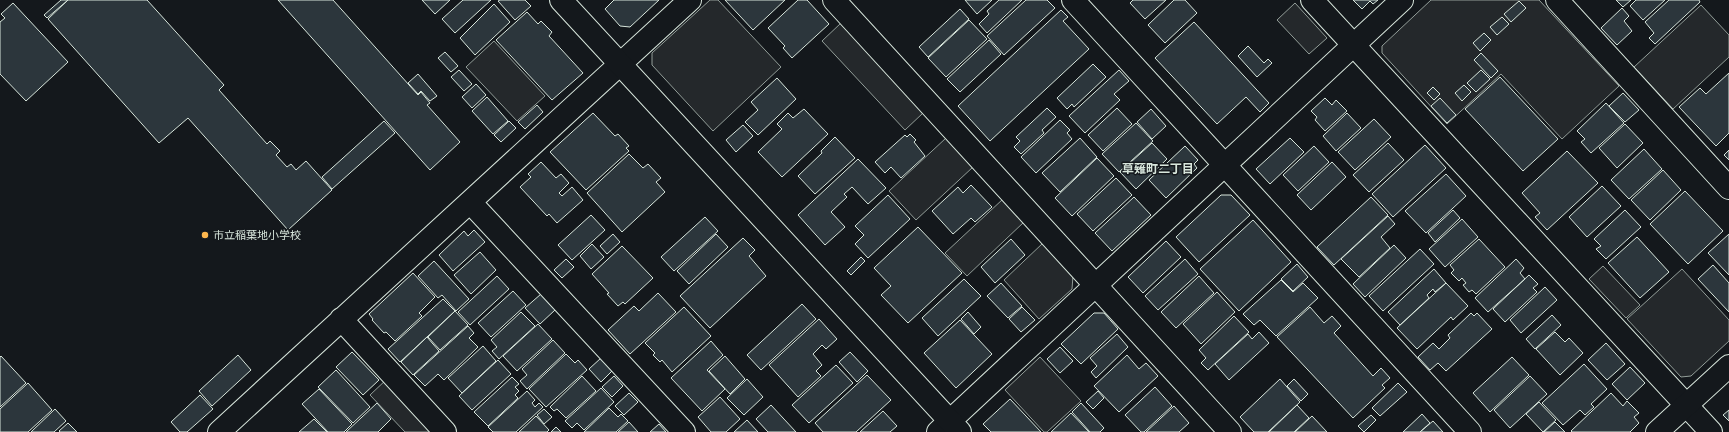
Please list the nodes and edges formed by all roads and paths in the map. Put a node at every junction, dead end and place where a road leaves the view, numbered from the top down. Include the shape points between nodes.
1 (561, 0) edge
2 (690, 0) edge
3 (834, 0) edge
4 (1073, 0) edge
5 (1312, 0) edge
6 (1402, 0) edge
7 (1557, 0) edge
8 (1353, 45) junction
9 (621, 64) junction
10 (1226, 164) junction
11 (1729, 188) edge
12 (470, 202) junction
13 (1096, 285) junction
14 (341, 320) junction
15 (1729, 366) edge
16 (1686, 405) junction
17 (949, 428) edge
18 (218, 432) edge
19 (445, 432) edge
20 (684, 432) edge
21 (1230, 432) edge
22 (1470, 432) edge
23 (1657, 432) edge
24 (1711, 432) edge

1 - 9 street
2 - 9 street
3 - 13 street
4 - 10 street
5 - 8 street
6 - 8 street
7 - 11 street
8 - 10 street
8 - 16 street
9 - 12 street
9 - 17 street
10 - 13 street
10 - 22 street
12 - 14 street
12 - 20 street
13 - 17 street
13 - 21 street
14 - 18 street
14 - 19 street
15 - 16 street
16 - 23 street
16 - 24 street

